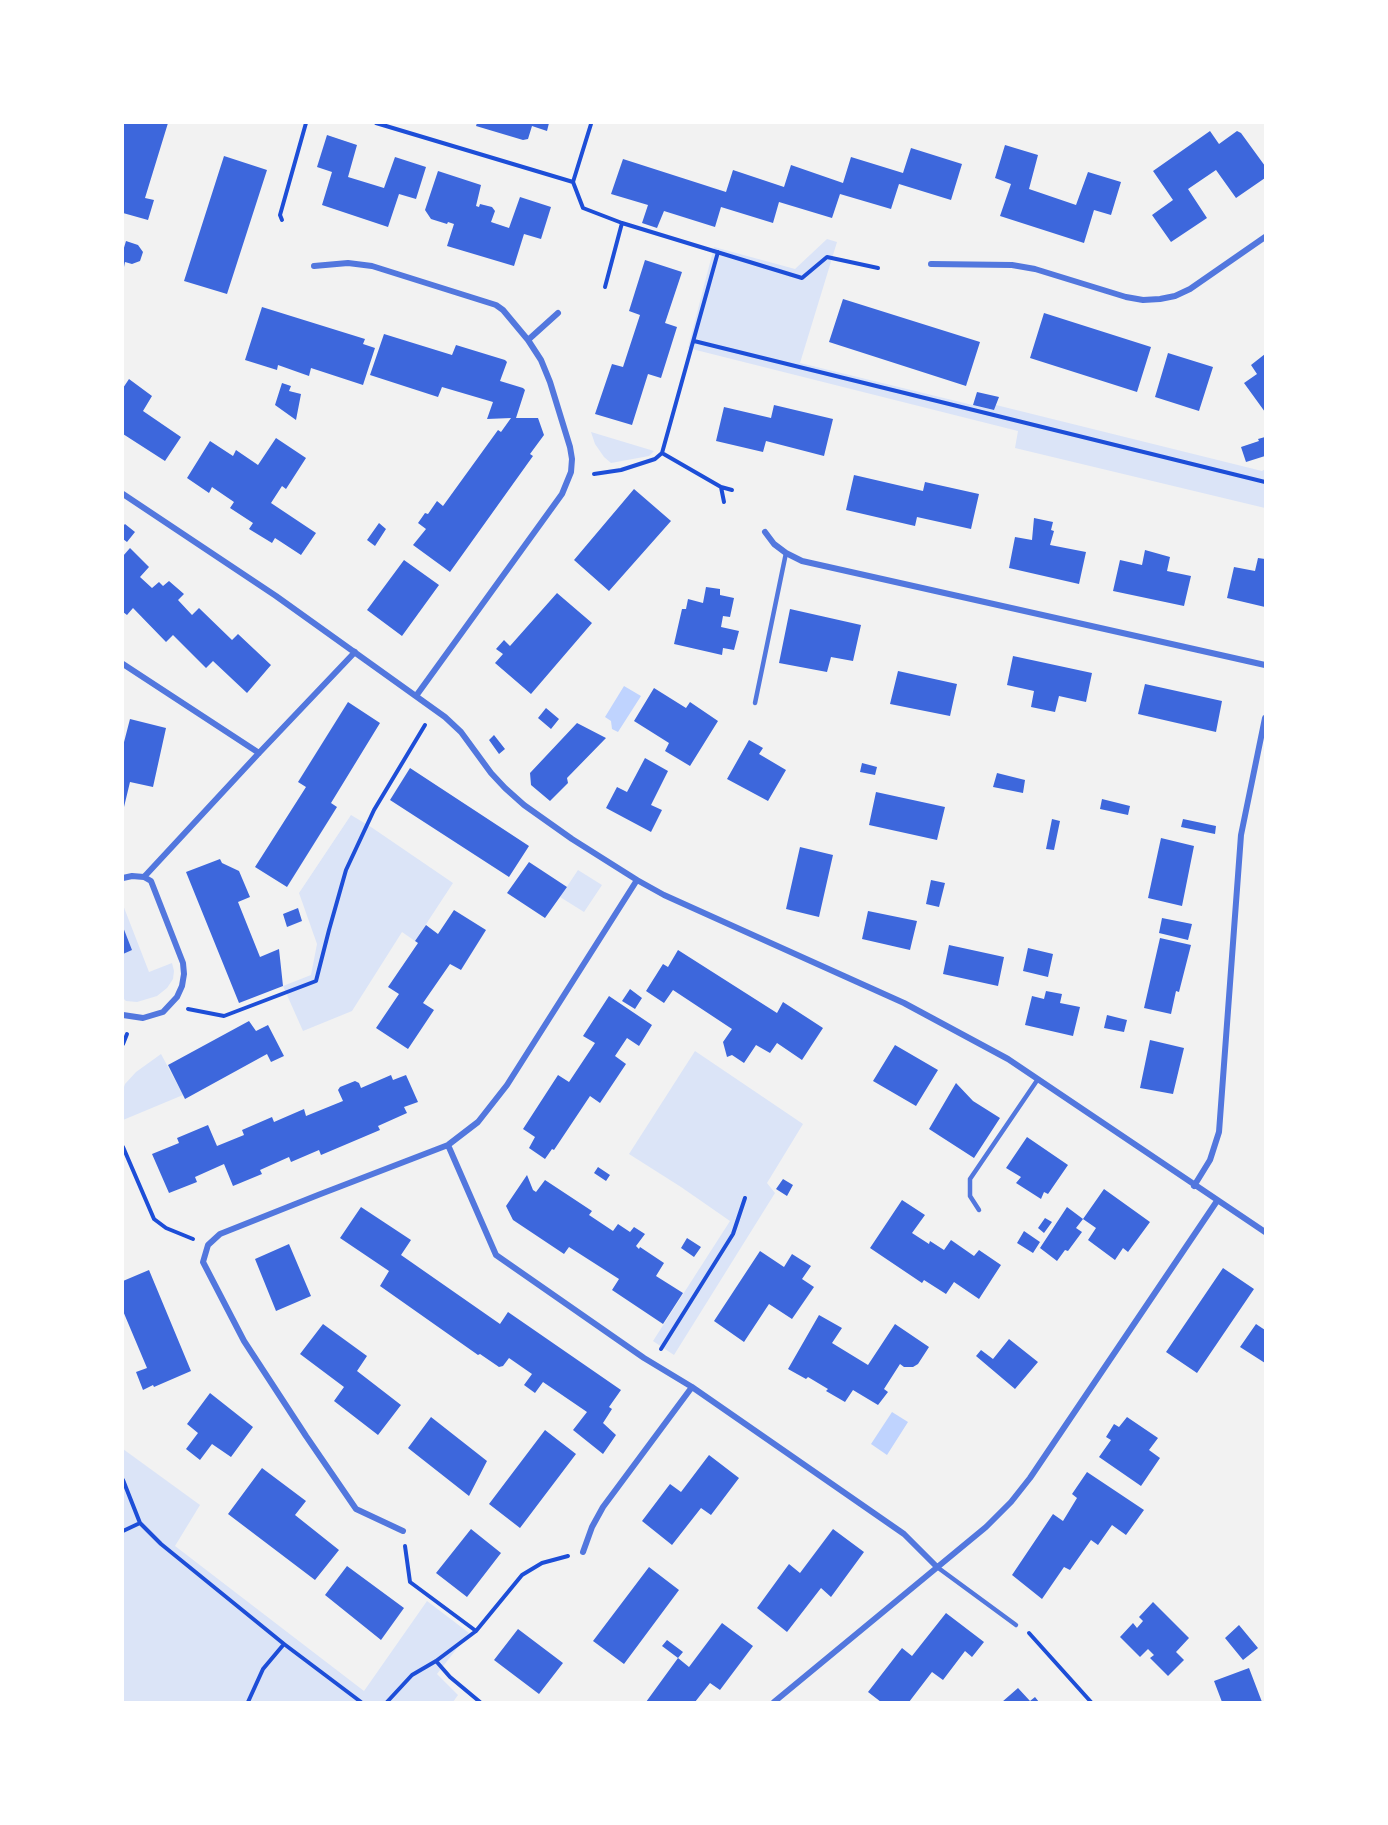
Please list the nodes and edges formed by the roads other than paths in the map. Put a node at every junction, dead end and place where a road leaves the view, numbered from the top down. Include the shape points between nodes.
1 (1265, 237) edge
2 (931, 264) dead end
3 (314, 266) dead end
4 (558, 313) dead end
5 (528, 340) junction
6 (123, 494) edge
7 (765, 532) dead end
8 (786, 553) junction
9 (355, 652) junction
10 (123, 664) edge
11 (1265, 665) edge
12 (416, 696) junction
13 (755, 703) dead end
14 (1265, 718) edge
15 (259, 753) junction
16 (144, 877) junction
17 (123, 878) edge
18 (637, 880) junction
19 (123, 1015) edge
20 (1038, 1079) junction
21 (448, 1145) junction
22 (1194, 1186) junction
23 (1217, 1201) junction
24 (979, 1210) dead end
25 (1265, 1232) edge
26 (692, 1387) junction
27 (403, 1531) dead end
28 (583, 1552) road end
29 (937, 1567) junction
30 (1016, 1625) road end
31 (774, 1702) edge

1 - 2 street via 1190,289 1160,299 1126,297 1012,265
3 - 5 street via 372,266 495,305
4 - 5 street
5 - 12 street via 550,382 570,447 567,483
6 - 9 street
7 - 8 street
8 - 11 street via 819,565
8 - 13 lane
9 - 12 street
9 - 15 street
10 - 15 street
12 - 18 street via 455,725 491,773 524,805
14 - 22 street via 1241,835 1219,1132 1210,1160
15 - 16 street
16 - 17 street
16 - 19 street via 156,892 184,974 170,1006 154,1016
18 - 20 street via 904,1003
18 - 21 street via 507,1085 478,1122
20 - 22 street
20 - 24 lane via 970,1179 970,1196
21 - 26 street via 496,1255
21 - 27 street via 220,1234 208,1245 203,1262 244,1341 356,1509
22 - 23 street
23 - 25 street
23 - 29 street via 1030,1478 986,1527
26 - 28 street via 603,1507
26 - 29 street via 904,1534
29 - 30 lane
29 - 31 street

